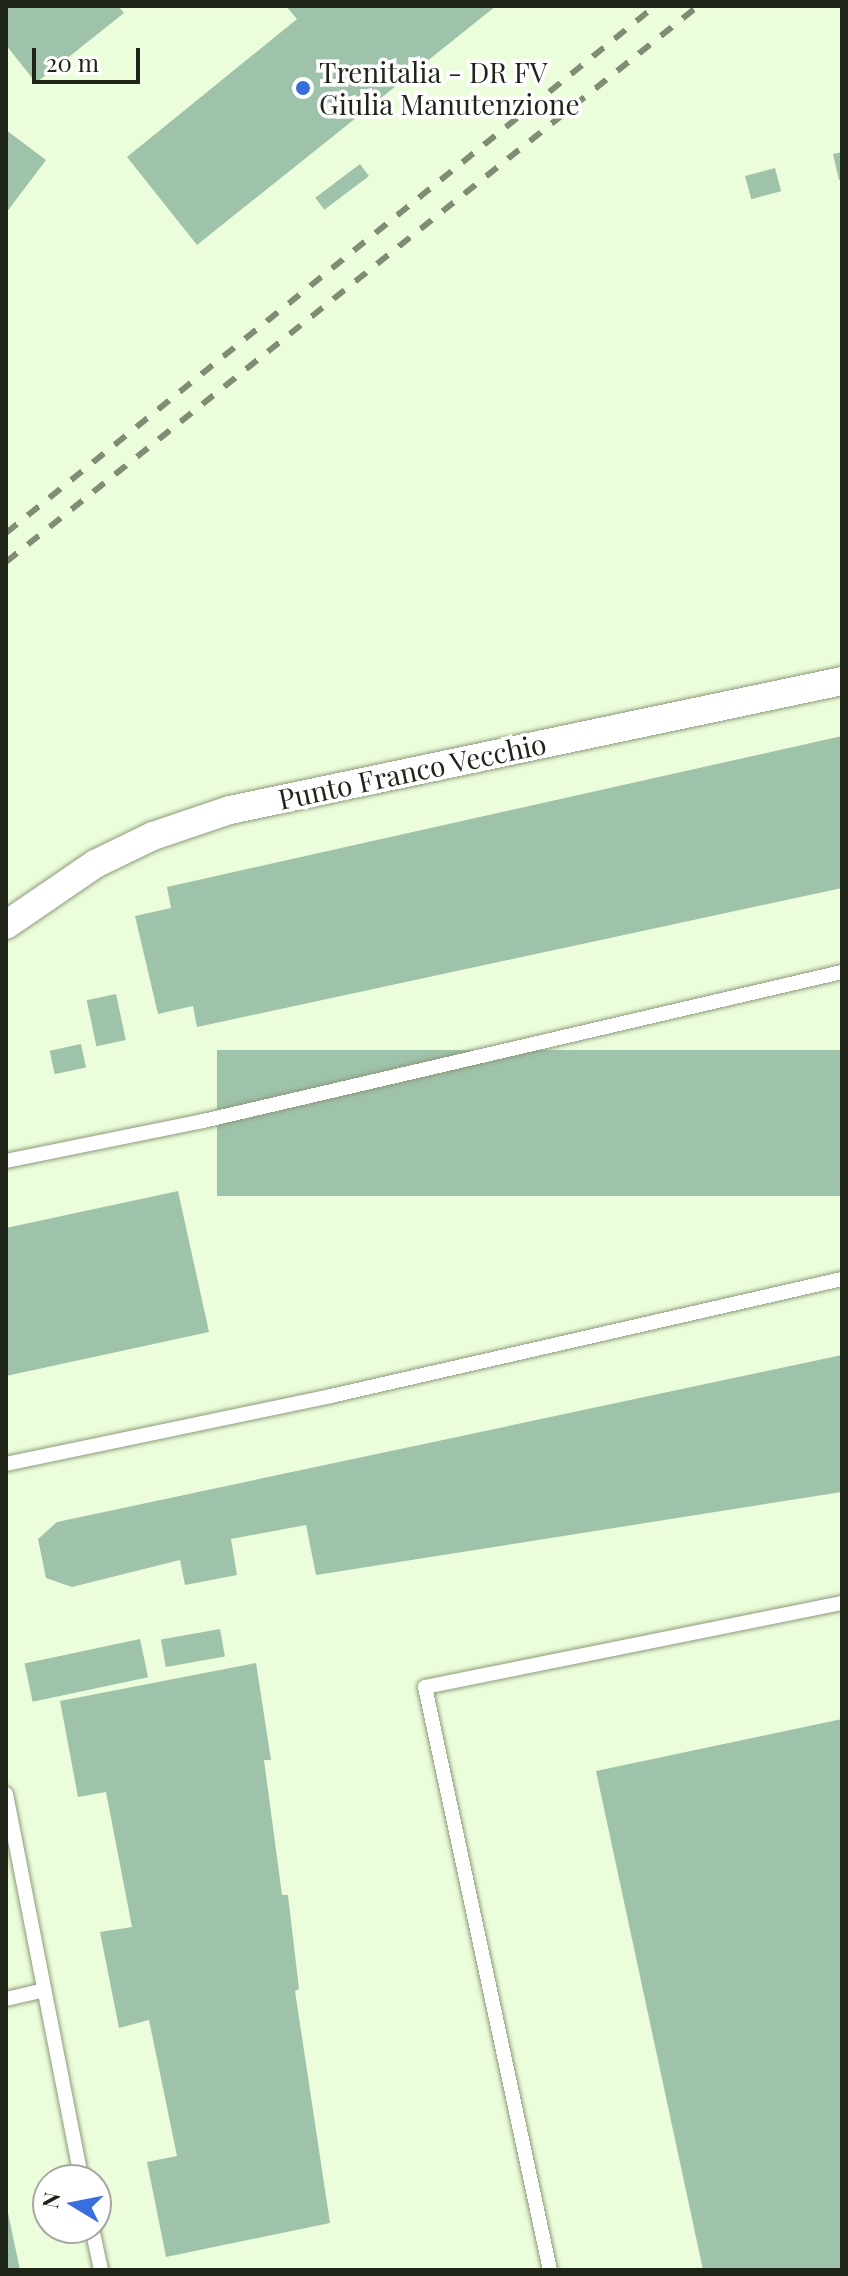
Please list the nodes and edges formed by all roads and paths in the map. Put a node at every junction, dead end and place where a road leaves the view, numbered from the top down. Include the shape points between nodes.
1 (842, 681) edge
2 (6, 925) edge
3 (842, 972) edge
4 (6, 1161) edge
5 (842, 1279) edge
6 (6, 1464) edge
7 (842, 1603) edge
8 (6, 1794) edge
9 (42, 1991) junction
10 (6, 1999) edge
11 (79, 2164) edge
12 (95, 2244) edge
13 (101, 2270) edge
14 (550, 2270) edge

1 - 2 street, Punto Franco Vecchio via 230,810 153,836 95,864
3 - 4 lane via 203,1121
5 - 6 lane
7 - 14 lane via 425,1687
8 - 9 lane
9 - 10 lane
9 - 11 lane
12 - 13 lane

